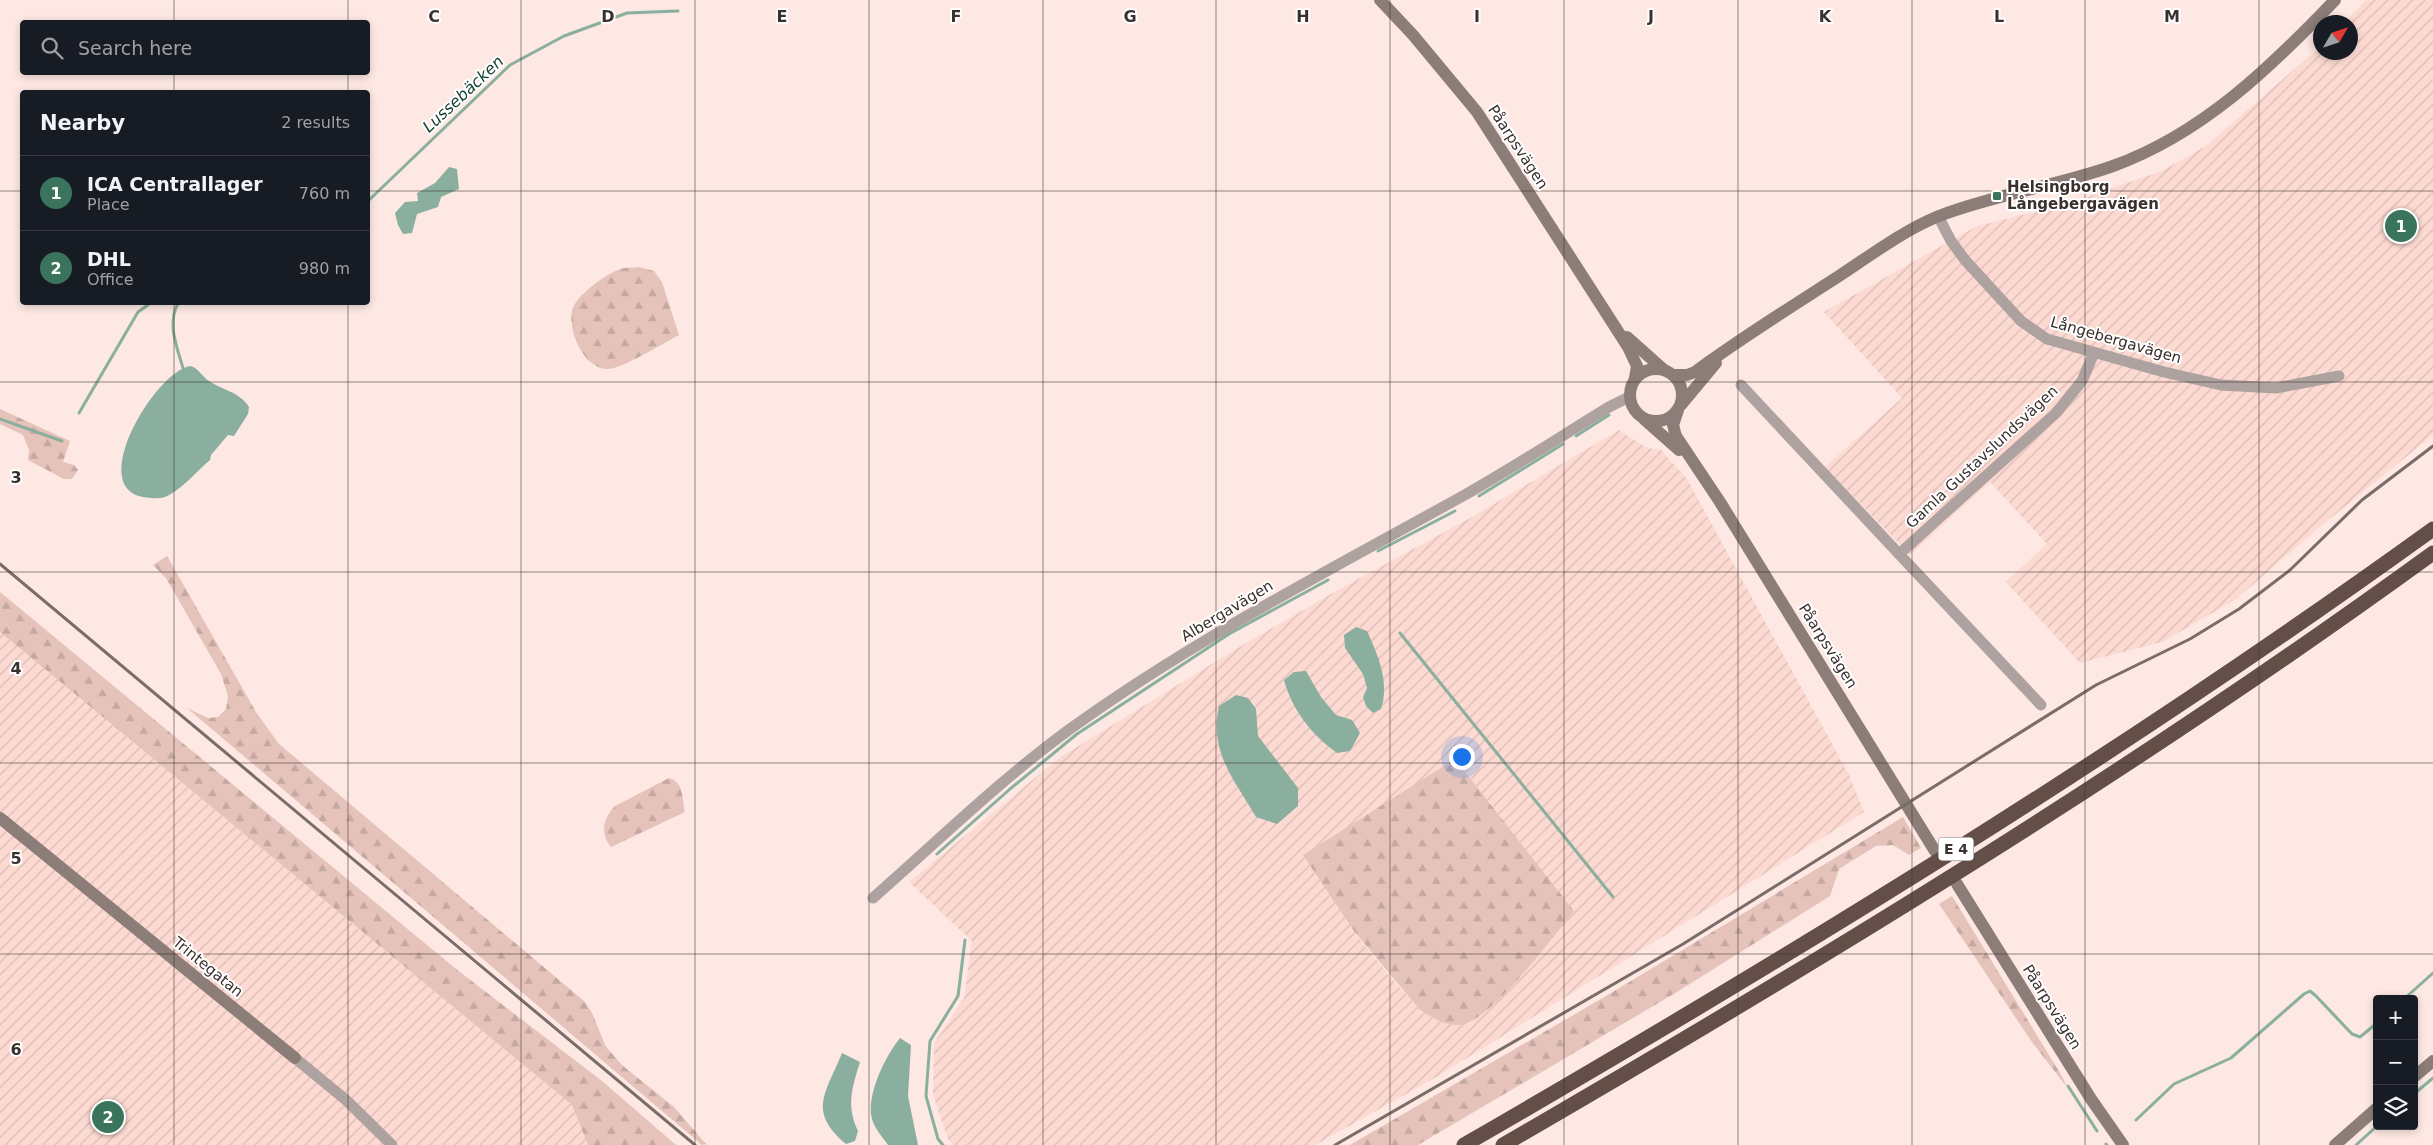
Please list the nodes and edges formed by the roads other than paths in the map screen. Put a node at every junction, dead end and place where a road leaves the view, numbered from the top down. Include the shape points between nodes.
1 (1380, 0) edge
2 (2335, 0) edge
3 (1938, 216) junction
4 (1613, 323) junction
5 (1733, 346) junction
6 (2094, 353) junction
7 (1668, 372) junction
8 (2338, 376) dead end
9 (1635, 378) junction
10 (1740, 385) dead end
11 (1629, 397) junction
12 (1679, 407) junction
13 (1643, 419) junction
14 (1690, 460) junction
15 (2433, 529) edge
16 (1899, 554) junction
17 (2433, 554) edge
18 (2041, 705) dead end
19 (0, 818) edge
20 (1935, 851) dead end
21 (1957, 884) dead end
22 (873, 898) dead end
23 (295, 1058) joint
24 (2433, 1061) edge
25 (2418, 1074) edge
26 (2373, 1112) edge
27 (392, 1145) edge
28 (1464, 1145) edge
29 (1503, 1145) edge
30 (2123, 1145) edge
31 (2335, 1145) edge

1 - 4 street, Påarpsvägen via 1418,40 1477,112
2 - 3 street via 2242,90 2207,117 2157,147 2095,172 1979,201
3 - 5 street via 1892,241
3 - 6 street, Långebergavägen via 1965,260 2030,329 2054,341
4 - 7 street, Påarpsvägen
4 - 9 street, Påarpsvägen via 1634,359
5 - 7 street via 1690,374
5 - 12 street
6 - 8 street, Långebergavägen via 2221,385 2276,388
6 - 16 street, Gamla Gustavslundsvägen via 2082,381 2056,413
7 - 9 street via 1648,370
7 - 12 street via 1682,392
9 - 11 street
10 - 16 street
11 - 13 street via 1634,410
11 - 22 street, Albergavägen via 1462,496 1224,628 1116,698 1069,730 1012,776
12 - 13 street via 1662,421
12 - 14 street, Påarpsvägen via 1674,432
13 - 14 street, Påarpsvägen
14 - 20 street, Påarpsvägen via 1720,502
15 - 28 highway, E 4 via 2160,717 1949,853 1718,996
16 - 18 street
17 - 29 highway, E 4 via 2038,820 1742,1004
19 - 23 street, Trintegatan
21 - 30 street, Påarpsvägen via 2090,1099
23 - 27 street, Trintegatan via 346,1100
24 - 25 street
26 - 31 street

